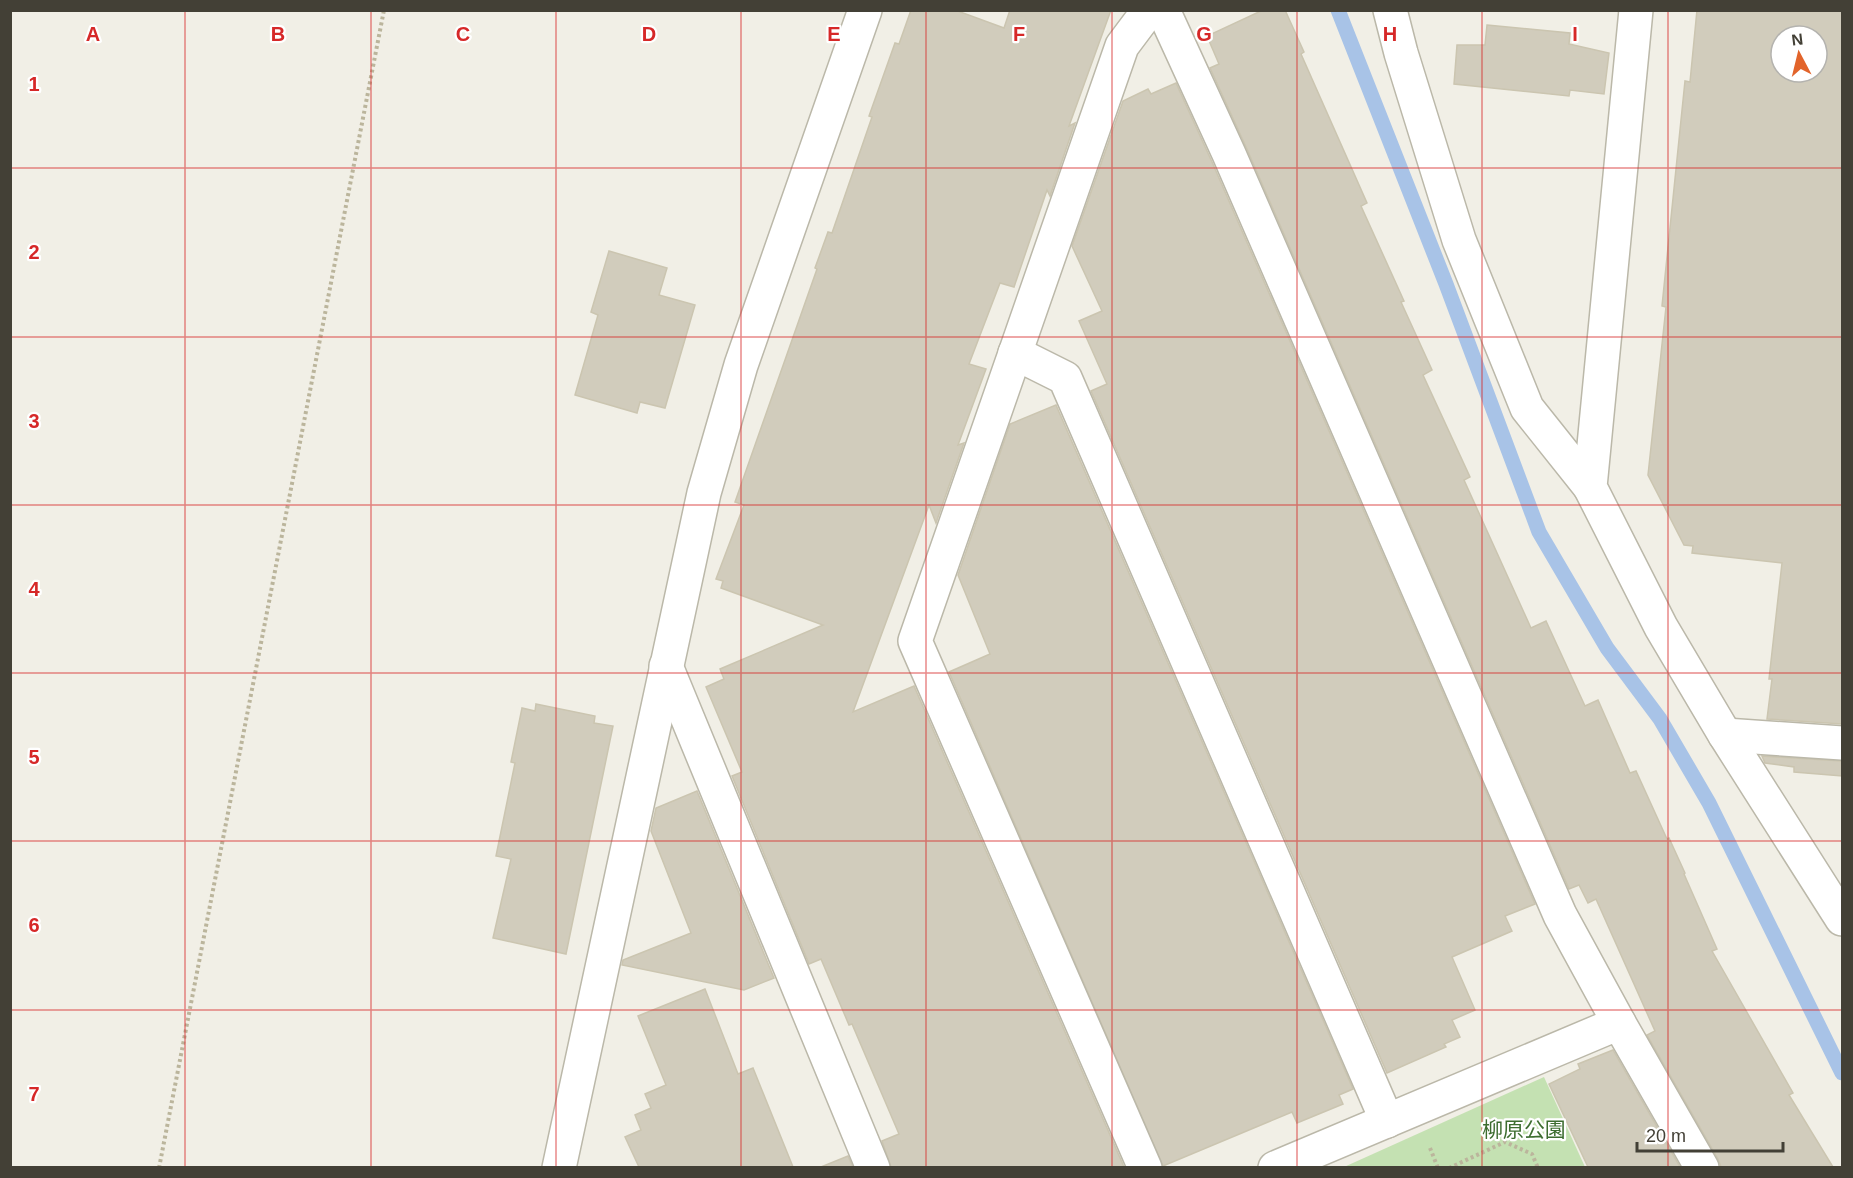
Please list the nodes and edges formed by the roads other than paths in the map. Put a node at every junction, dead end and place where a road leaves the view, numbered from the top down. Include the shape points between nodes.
1 (865, 10) edge
2 (1149, 10) edge
3 (1163, 10) edge
4 (1390, 10) edge
5 (1636, 10) edge
6 (1015, 353) junction
7 (1590, 487) junction
8 (666, 666) junction
9 (1725, 735) junction
10 (1842, 743) edge
11 (1842, 920) edge
12 (1619, 1023) junction
13 (1387, 1120) junction
14 (559, 1167) edge
15 (873, 1167) edge
16 (1145, 1167) edge
17 (1275, 1167) edge
18 (1702, 1167) edge

1 - 8 street via 741,365 704,493
2 - 6 street via 1122,45
3 - 12 street via 1560,915
4 - 7 street via 1459,240 1527,408
5 - 7 street
6 - 13 street via 1065,378
6 - 16 street via 915,640
7 - 9 street via 1661,627
8 - 14 street
8 - 15 street
9 - 10 street
9 - 11 street
12 - 13 street
12 - 18 street
13 - 17 street

